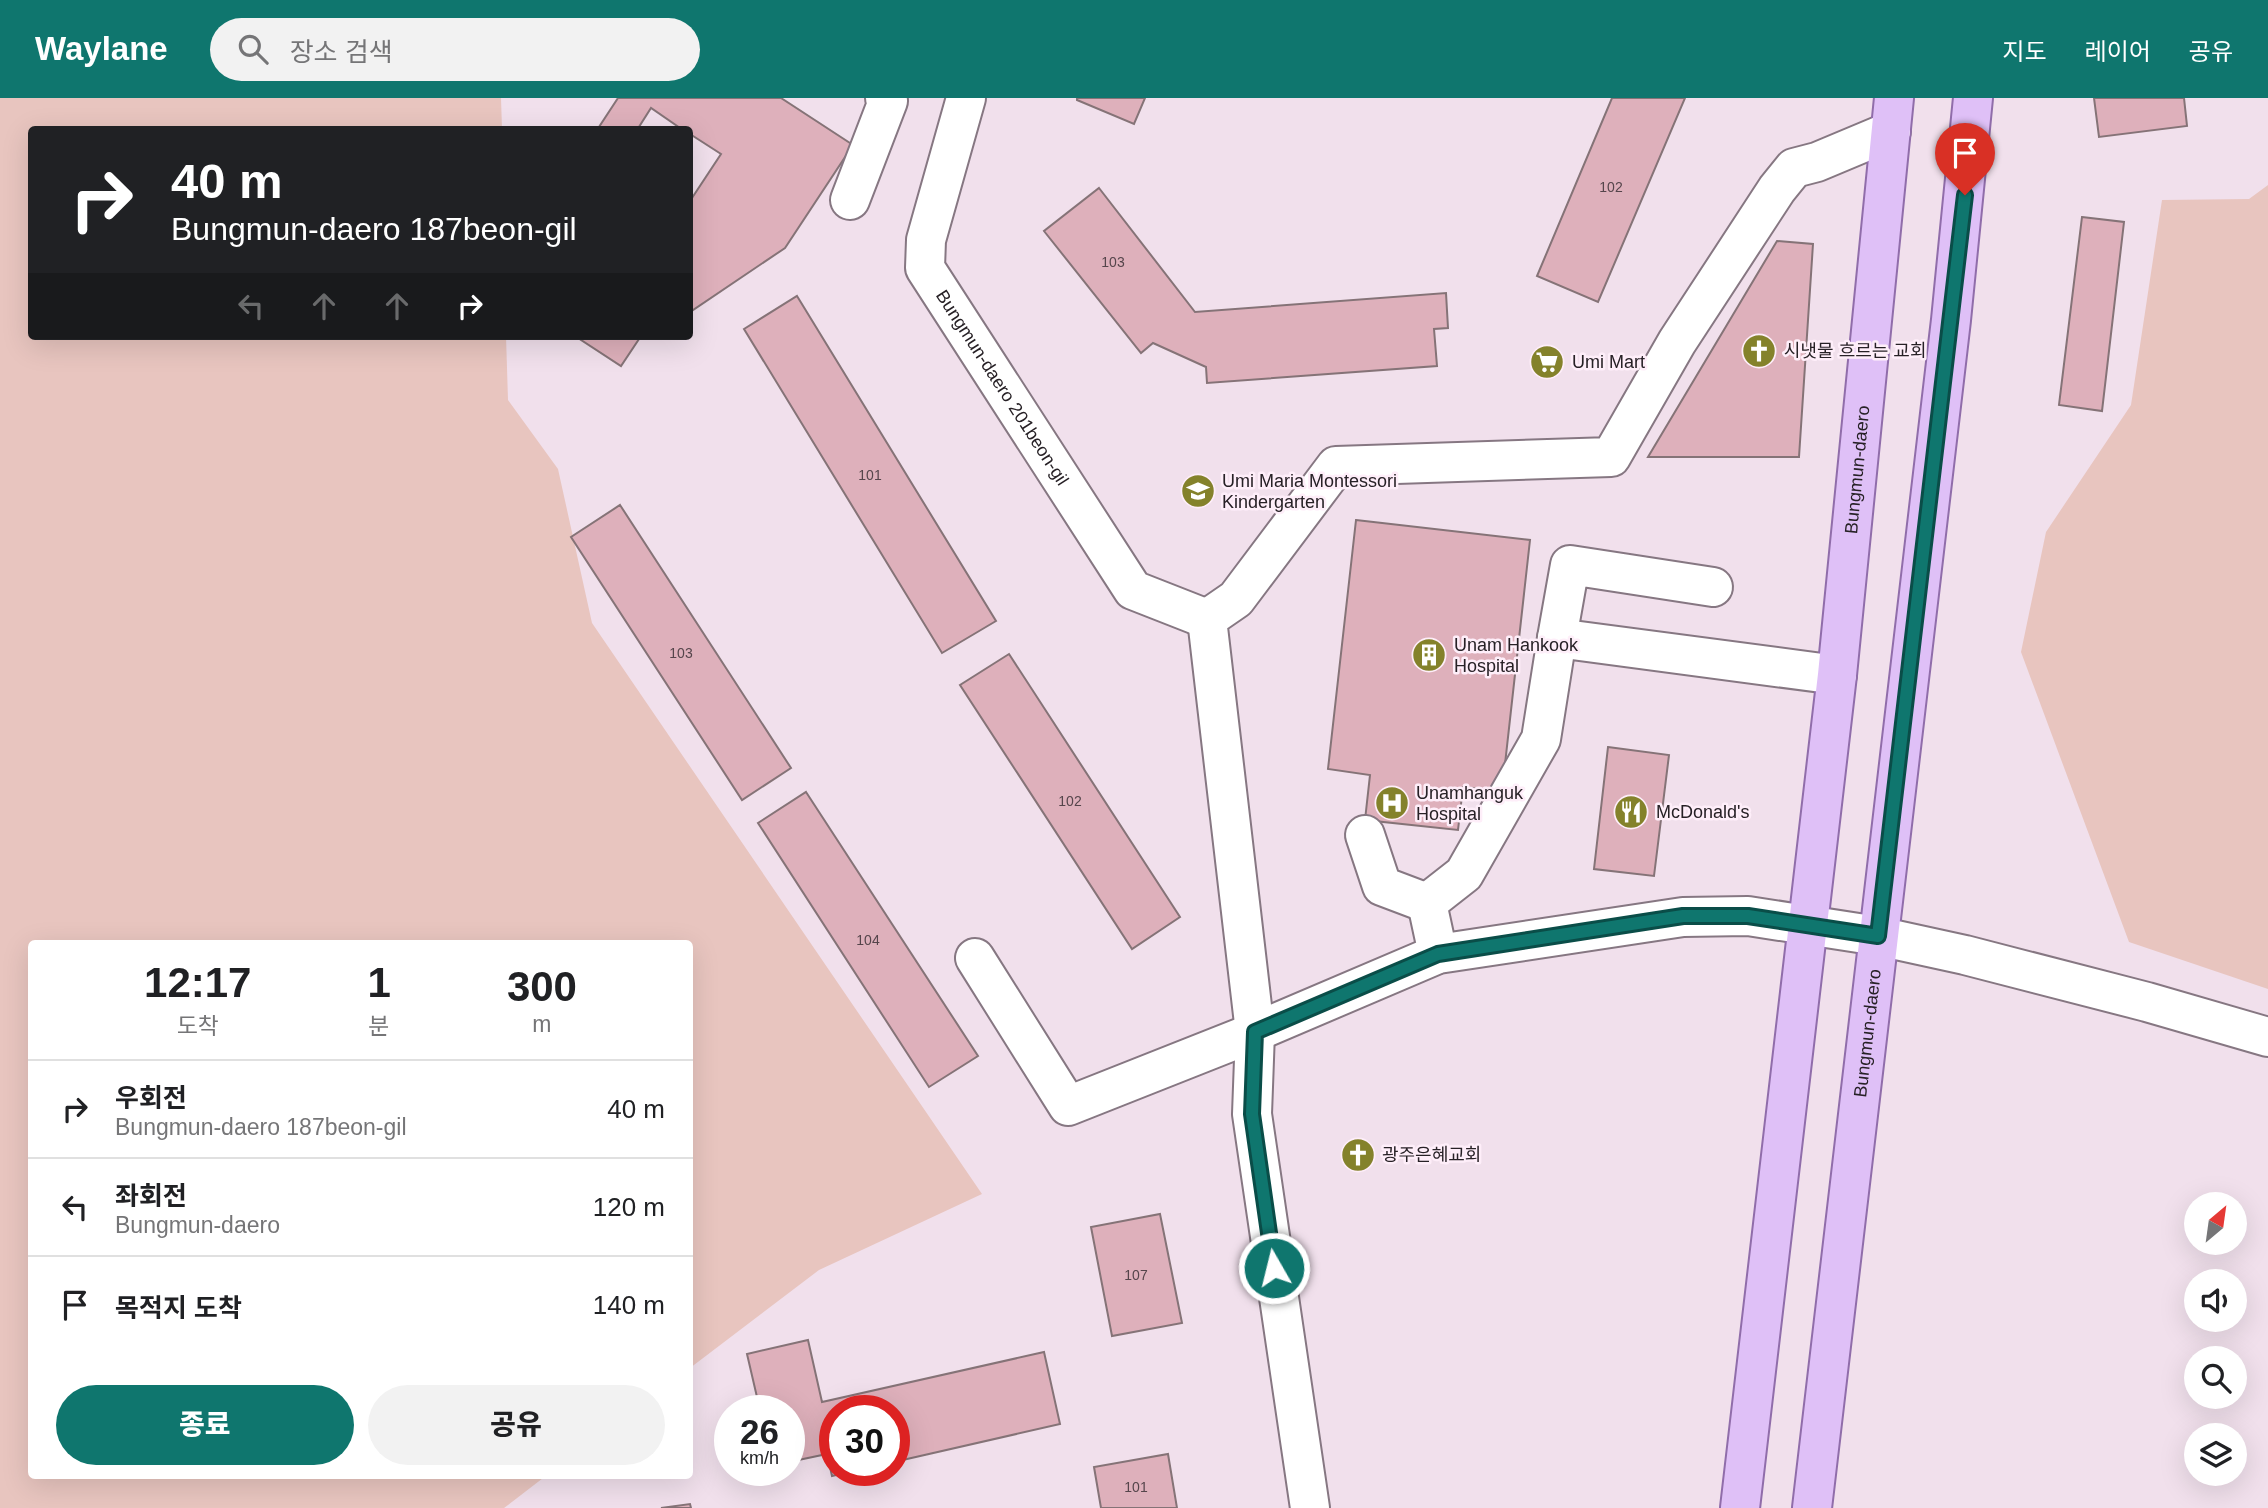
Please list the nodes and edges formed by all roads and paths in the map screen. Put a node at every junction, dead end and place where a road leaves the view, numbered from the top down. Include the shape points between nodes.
1 (885, 98) edge
2 (966, 98) edge
3 (1973, 98) edge
4 (1893, 115) edge
5 (850, 200) dead end
6 (1713, 587) dead end
7 (1221, 609) junction
8 (1557, 638) junction
9 (1837, 675) junction
10 (1365, 835) dead end
11 (1427, 903) junction
12 (1806, 923) junction
13 (1878, 936) junction
14 (1438, 954) junction
15 (975, 958) dead end
16 (1255, 1032) junction
17 (2268, 1037) edge
18 (1310, 1508) edge
19 (1740, 1508) edge
20 (1812, 1508) edge

1 - 5 street via 888,101
2 - 7 street, Bungmun-daero 201beon-gil via 926,240 925,268 1133,590
3 - 13 main road, Bungmun-daero
4 - 7 street via 1817,162 1794,168 1677,341 1611,457 1336,466
4 - 9 main road, Bungmun-daero
6 - 8 street via 1570,565
7 - 16 street
8 - 9 street
8 - 11 street via 1541,739 1464,874
9 - 12 main road, Bungmun-daero
10 - 11 street via 1382,886
11 - 14 street
12 - 13 street
12 - 14 street via 1748,916 1683,916
12 - 19 main road, Bungmun-daero
13 - 17 street via 2121,995
13 - 20 main road, Bungmun-daero
14 - 16 street
15 - 16 street via 1068,1106
16 - 18 street via 1252,1114

